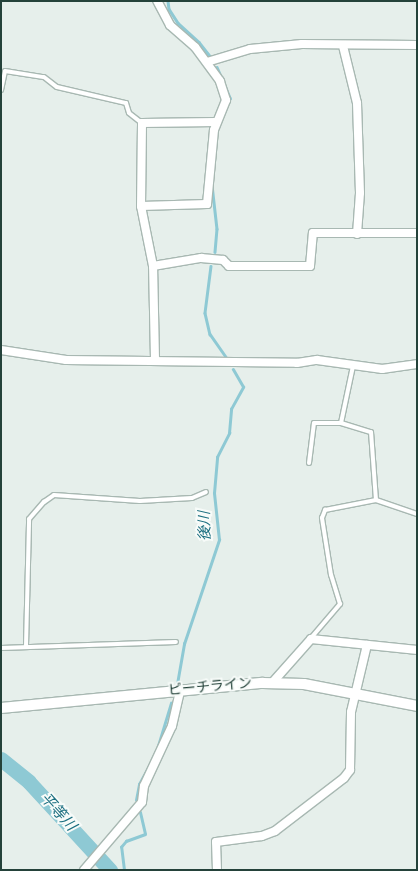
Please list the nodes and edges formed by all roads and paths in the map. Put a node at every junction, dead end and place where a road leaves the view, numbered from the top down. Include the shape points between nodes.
1 (157, 1) edge
2 (417, 45) edge
3 (343, 46) junction
4 (207, 62) junction
5 (1, 90) edge
6 (216, 122) junction
7 (142, 123) junction
8 (141, 206) junction
9 (417, 232) edge
10 (357, 234) junction
11 (153, 266) junction
12 (1, 350) edge
13 (155, 359) junction
14 (417, 364) edge
15 (353, 366) junction
16 (341, 423) junction
17 (309, 462) dead end
18 (206, 492) dead end
19 (376, 500) junction
20 (417, 514) edge
21 (311, 638) junction
22 (176, 642) dead end
23 (367, 645) junction
24 (26, 646) junction
25 (1, 648) edge
26 (417, 650) edge
27 (272, 683) junction
28 (180, 690) junction
29 (354, 693) junction
30 (417, 706) edge
31 (1, 708) edge
32 (84, 870) edge
33 (216, 870) edge

1 - 4 street via 170,25
2 - 3 street
3 - 4 street via 302,44 250,49
3 - 10 street via 357,103 360,193
4 - 6 street via 220,80 226,100
5 - 7 lane via 5,71 44,77 57,87 126,103 129,113
6 - 7 street
6 - 8 street via 207,204
7 - 8 street
8 - 11 street
9 - 10 street
10 - 11 street via 313,233 310,266 229,266 223,260 201,258
11 - 13 street
12 - 13 street via 66,360
13 - 15 street via 297,363 317,360
14 - 15 street via 382,369
15 - 16 lane
16 - 17 lane via 314,423
16 - 19 lane via 370,432
18 - 24 lane via 192,498 140,501 54,495 44,502 29,519
19 - 20 lane
19 - 21 lane via 325,510 322,518 331,576 340,604
21 - 23 street
21 - 27 street
22 - 24 lane
23 - 26 street
23 - 29 street
24 - 25 lane
27 - 28 street, ピーチライン
27 - 29 street, ピーチライン via 304,684
28 - 31 street, ピーチライン
28 - 32 street via 172,726 144,786 142,802
29 - 30 street, ピーチライン
29 - 33 street via 352,757 350,770 344,778 275,831 262,836 216,842

